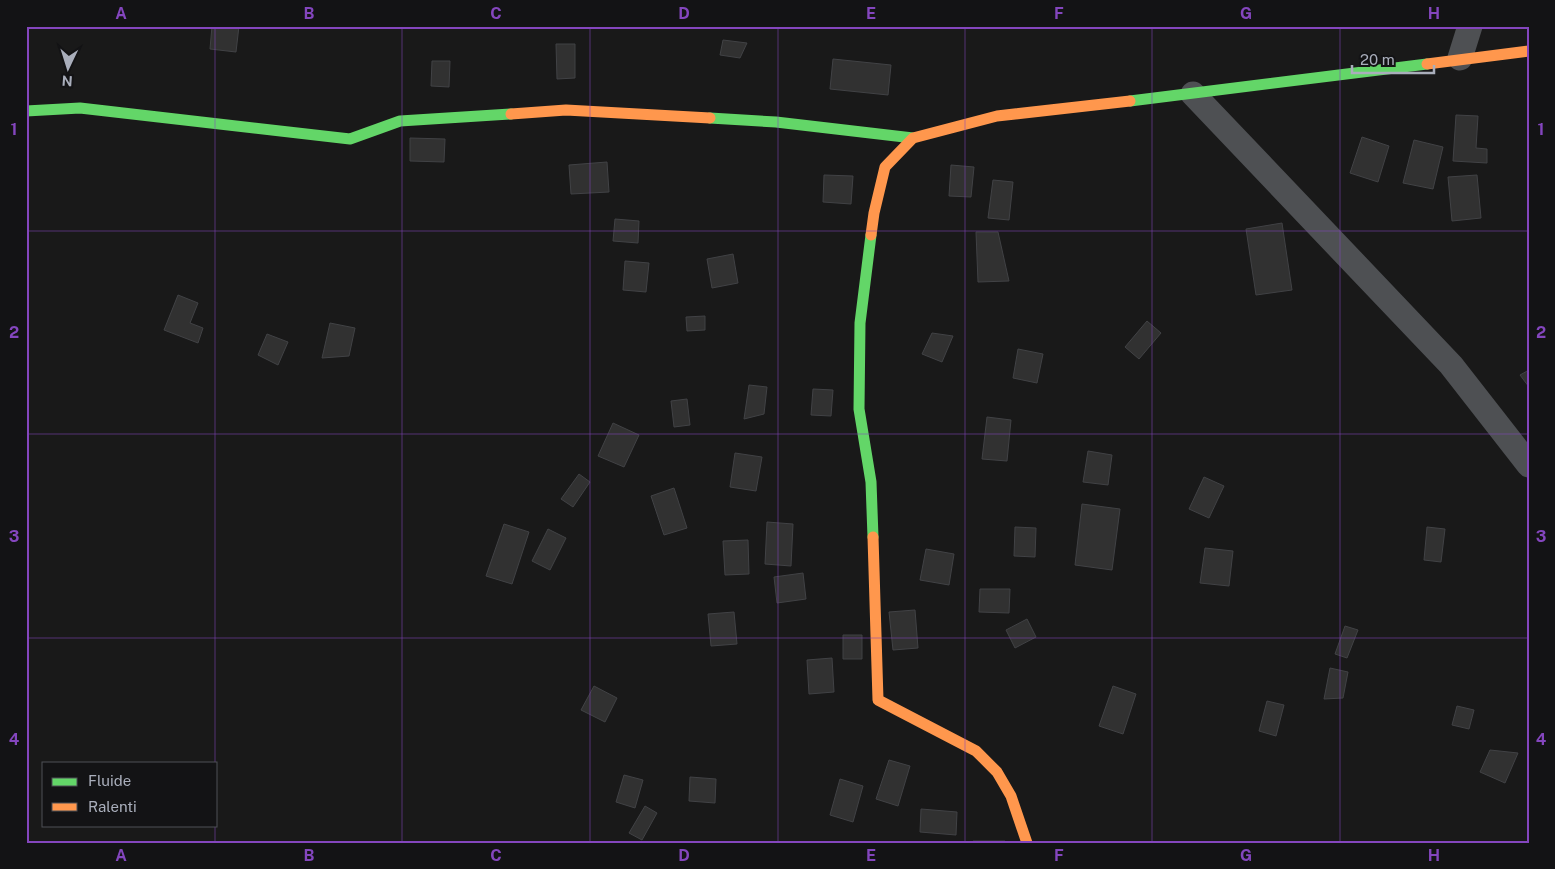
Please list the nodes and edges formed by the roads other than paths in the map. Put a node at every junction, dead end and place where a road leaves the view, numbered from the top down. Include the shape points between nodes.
1 (1470, 26) edge
2 (1529, 51) edge
3 (1460, 58) junction
4 (1193, 94) junction
5 (26, 111) edge
6 (913, 138) junction
7 (1529, 465) edge
8 (1027, 843) edge

1 - 3 street
2 - 3 street
3 - 4 street
4 - 6 street via 997,116
4 - 7 street via 1451,365
5 - 6 street via 80,108 350,139 400,121 566,110 776,122
6 - 8 street via 885,167 874,213 860,323 859,409 871,482 878,700 976,752 997,772 1011,796

